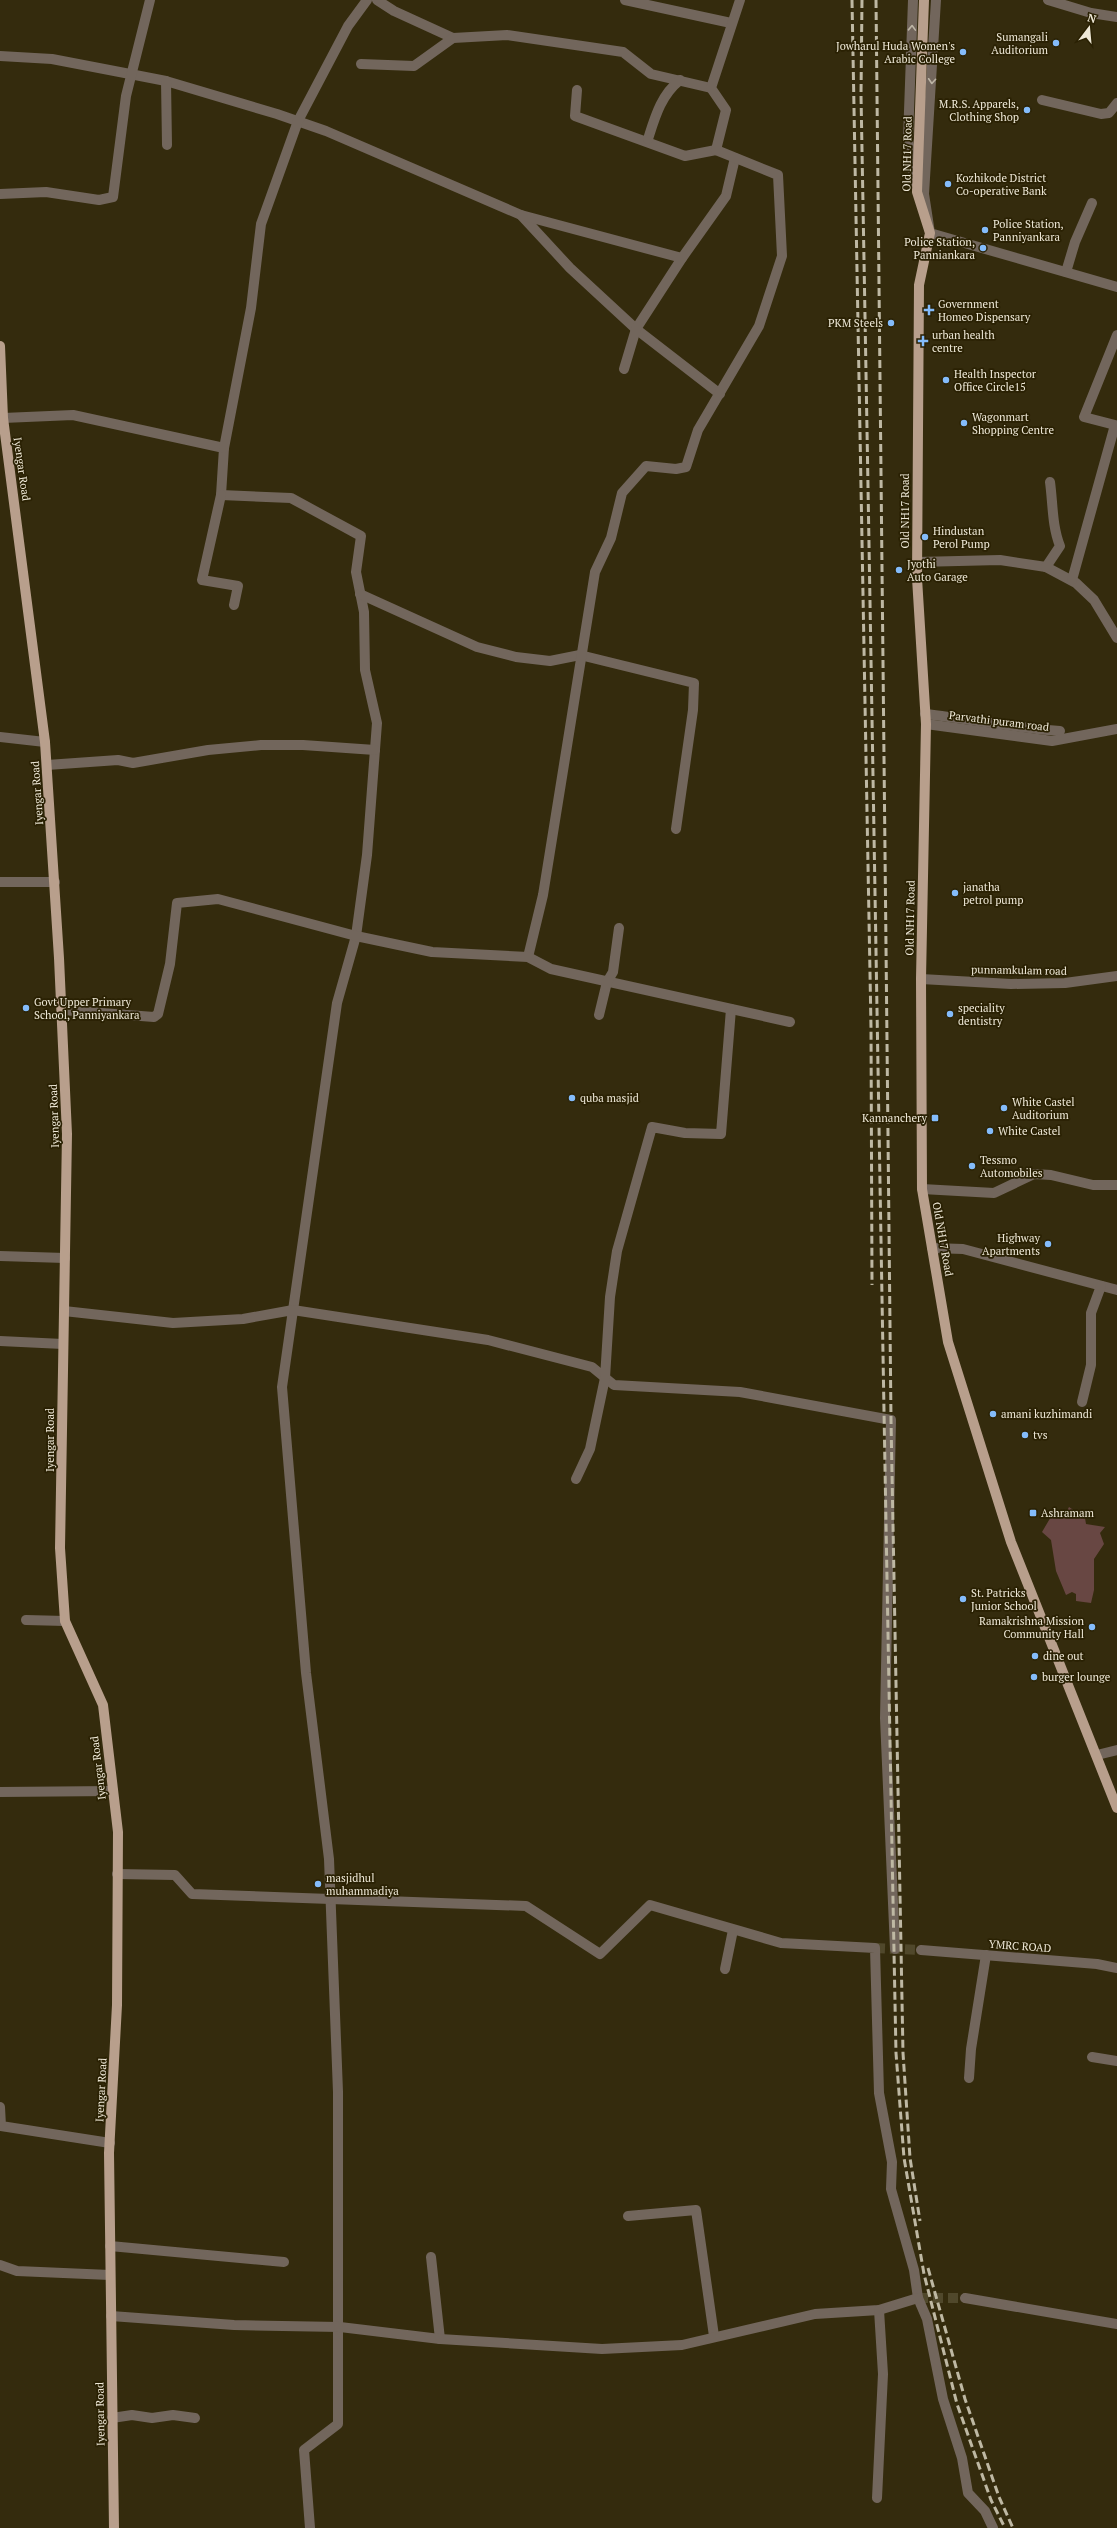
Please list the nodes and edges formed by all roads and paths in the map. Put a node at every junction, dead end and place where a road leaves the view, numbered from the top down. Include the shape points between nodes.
1 (150, 0) edge
2 (368, 0) edge
3 (377, 0) edge
4 (625, 0) edge
5 (740, 0) edge
6 (913, 0) edge
7 (924, 0) edge
8 (936, 0) edge
9 (1048, 0) edge
10 (1117, 18) edge
11 (731, 23) junction
12 (453, 38) junction
13 (0, 56) edge
14 (362, 64) dead end
15 (130, 74) junction
16 (680, 80) junction
17 (166, 81) junction
18 (711, 88) junction
19 (577, 90) dead end
20 (1042, 100) dead end
21 (1117, 103) edge
22 (298, 122) junction
23 (648, 139) dead end
24 (167, 145) dead end
25 (716, 150) junction
26 (735, 158) junction
27 (917, 192) junction
28 (0, 194) edge
29 (1092, 203) dead end
30 (520, 215) junction
31 (930, 233) junction
32 (682, 258) junction
33 (1066, 272) junction
34 (1117, 287) edge
35 (636, 329) junction
36 (1117, 335) edge
37 (0, 346) edge
38 (624, 369) dead end
39 (1, 390) edge
40 (720, 394) junction
41 (3, 418) junction
42 (224, 448) junction
43 (1050, 482) dead end
44 (221, 495) junction
45 (917, 562) junction
46 (1046, 567) junction
47 (1072, 580) junction
48 (360, 594) junction
49 (234, 605) dead end
50 (1117, 638) edge
51 (580, 655) junction
52 (926, 719) junction
53 (1117, 729) edge
54 (1060, 731) dead end
55 (0, 737) edge
56 (45, 742) junction
57 (375, 750) junction
58 (47, 765) junction
59 (676, 829) dead end
60 (0, 882) edge
61 (54, 882) junction
62 (619, 928) dead end
63 (356, 936) junction
64 (528, 957) junction
65 (1117, 976) edge
66 (921, 979) junction
67 (607, 982) junction
68 (731, 1009) junction
69 (62, 1010) junction
70 (600, 1015) dead end
71 (790, 1022) dead end
72 (1117, 1185) edge
73 (922, 1189) junction
74 (932, 1248) junction
75 (0, 1256) edge
76 (65, 1258) junction
77 (1101, 1286) junction
78 (1117, 1290) edge
79 (293, 1310) junction
80 (64, 1311) junction
81 (0, 1341) edge
82 (63, 1344) junction
83 (605, 1378) junction
84 (1082, 1402) dead end
85 (576, 1480) dead end
86 (26, 1620) dead end
87 (65, 1620) junction
88 (1117, 1750) edge
89 (1097, 1755) junction
90 (113, 1791) junction
91 (0, 1792) edge
92 (1117, 1808) edge
93 (117, 1874) junction
94 (331, 1899) junction
95 (734, 1930) junction
96 (895, 1949) dead end
97 (921, 1950) tunnel mouth
98 (986, 1955) junction
99 (1117, 1968) edge
100 (725, 1969) dead end
101 (1092, 2057) dead end
102 (1117, 2061) edge
103 (970, 2078) dead end
104 (0, 2107) edge
105 (110, 2143) junction
106 (628, 2216) dead end
107 (110, 2246) junction
108 (431, 2257) dead end
109 (284, 2262) dead end
110 (0, 2265) edge
111 (110, 2275) junction
112 (918, 2298) junction
113 (965, 2298) tunnel mouth
114 (879, 2310) junction
115 (111, 2316) junction
116 (1117, 2324) edge
117 (340, 2326) junction
118 (714, 2336) junction
119 (440, 2339) junction
120 (112, 2418) junction
121 (195, 2418) dead end
122 (877, 2498) dead end
123 (114, 2528) edge
124 (310, 2528) edge
125 (993, 2528) edge

1 - 15 street
2 - 22 street via 348,26
3 - 12 street via 394,11
4 - 11 street
5 - 11 street
27 -> 6 street via 908,139
7 - 27 main road, Old NH17 Road
8 -> 31 street via 924,194
9 - 10 street
11 - 18 street
12 - 14 street via 414,66
12 - 16 street via 507,35 623,52 651,74
13 - 15 street via 52,59
15 - 17 street
15 - 28 street via 113,197 99,200 46,192
16 - 18 street
16 - 23 street via 669,88 659,106
17 - 22 street
17 - 24 street
18 - 25 street via 726,110
19 - 25 street via 575,116 684,156
20 - 21 street via 1101,114 1109,113
22 - 30 street
22 - 42 street via 261,224 251,308
25 - 26 street
26 - 32 street via 726,196
26 - 40 street via 778,175 782,256 759,326
27 - 31 main road, Old NH17 Road
29 - 33 street via 1075,242
30 - 32 street
30 - 35 street via 570,268
31 - 33 street
31 - 45 main road, Old NH17 Road via 919,285
32 - 35 street
33 - 34 street
35 - 38 street
35 - 40 street
36 - 47 street via 1084,417 1115,425
37 - 39 main road, Iyengar Road
39 - 41 main road, Iyengar Road
40 - 51 street via 698,430 686,467 676,469 646,466 622,493 611,538 595,572
41 - 42 street via 73,415
41 - 56 main road, Iyengar Road
42 - 44 street
43 - 46 street via 1054,531 1060,546
44 - 48 street via 291,498 361,536 356,572
44 - 49 street via 202,580 238,586
45 - 46 street via 1000,560
45 - 52 main road, Old NH17 Road
46 - 47 street
47 - 50 street via 1094,600
48 - 51 street via 478,647 516,657 550,661
48 - 57 street via 364,612 365,670 377,723
51 - 59 street via 694,683 693,710
51 - 64 street via 543,895
52 - 53 street, Parvathi puram road via 1052,740
52 - 54 street via 972,719 1004,726
52 - 66 main road, Old NH17 Road
55 - 56 street
56 - 58 main road, Iyengar Road
57 - 58 street via 303,745 261,746 208,750 133,763 118,760
57 - 63 street via 367,855
58 - 61 main road, Iyengar Road
60 - 61 street
61 - 69 main road, Iyengar Road
62 - 67 street via 613,972
63 - 64 street via 432,952
63 - 69 street via 218,899 177,903 170,964 158,1014 154,1017
63 - 79 street via 337,1003
64 - 67 street via 551,969
65 - 66 street, punnamkulam road via 1065,983 1011,984
66 - 73 main road, Old NH17 Road
67 - 68 street
67 - 70 street
68 - 71 street
68 - 83 street via 722,1134 684,1133 652,1127 617,1251 610,1297
69 - 76 main road, Iyengar Road via 67,1134
72 - 73 street via 1093,1185 1034,1174 994,1193
73 - 74 main road, Old NH17 Road
74 - 77 street via 963,1249
74 - 89 main road, Old NH17 Road via 948,1342 1011,1542
75 - 76 street
76 - 80 main road, Iyengar Road
77 - 78 street
77 - 84 street via 1091,1313 1091,1365
79 - 80 street via 243,1319 173,1323
79 - 83 street via 488,1340 592,1367
79 - 94 street via 282,1387 306,1673 329,1859
80 - 82 main road, Iyengar Road
81 - 82 street
82 - 87 main road, Iyengar Road via 60,1548
83 - 85 street via 590,1449
83 - 96 street via 614,1385 740,1392 891,1420 885,1718
86 - 87 street
87 - 90 main road, Iyengar Road via 103,1705
88 - 89 street
89 - 92 main road, Old NH17 Road
90 - 91 street
90 - 93 main road, Iyengar Road via 118,1832
93 - 94 street via 175,1875 192,1894
93 - 105 main road, Iyengar Road via 117,2005
94 - 95 street via 526,1906 600,1954 650,1905
94 - 117 street via 338,2092
95 - 100 street
95 - 112 street via 781,1943 875,1948 879,2093 892,2162 891,2189 914,2270
97 - 98 street, YMRC ROAD
98 - 99 street, YMRC ROAD via 1097,1964
98 - 103 street via 971,2049
101 - 102 street
104 - 105 street via 1,2126
105 - 107 main road, Iyengar Road
106 - 118 street via 696,2210
107 - 109 street
107 - 111 main road, Iyengar Road
108 - 119 street
110 - 111 street via 17,2271
111 - 115 main road, Iyengar Road
112 - 114 street
112 - 125 street via 927,2319 944,2399 962,2458 968,2493 985,2512
113 - 116 street
114 - 118 street via 815,2314
114 - 122 street via 883,2374
115 - 117 street via 234,2325
115 - 120 main road, Iyengar Road
117 - 119 street
117 - 124 street via 338,2424 304,2450
118 - 119 street via 682,2345 602,2349
120 - 121 street via 132,2415 152,2418 173,2415
120 - 123 main road, Iyengar Road

